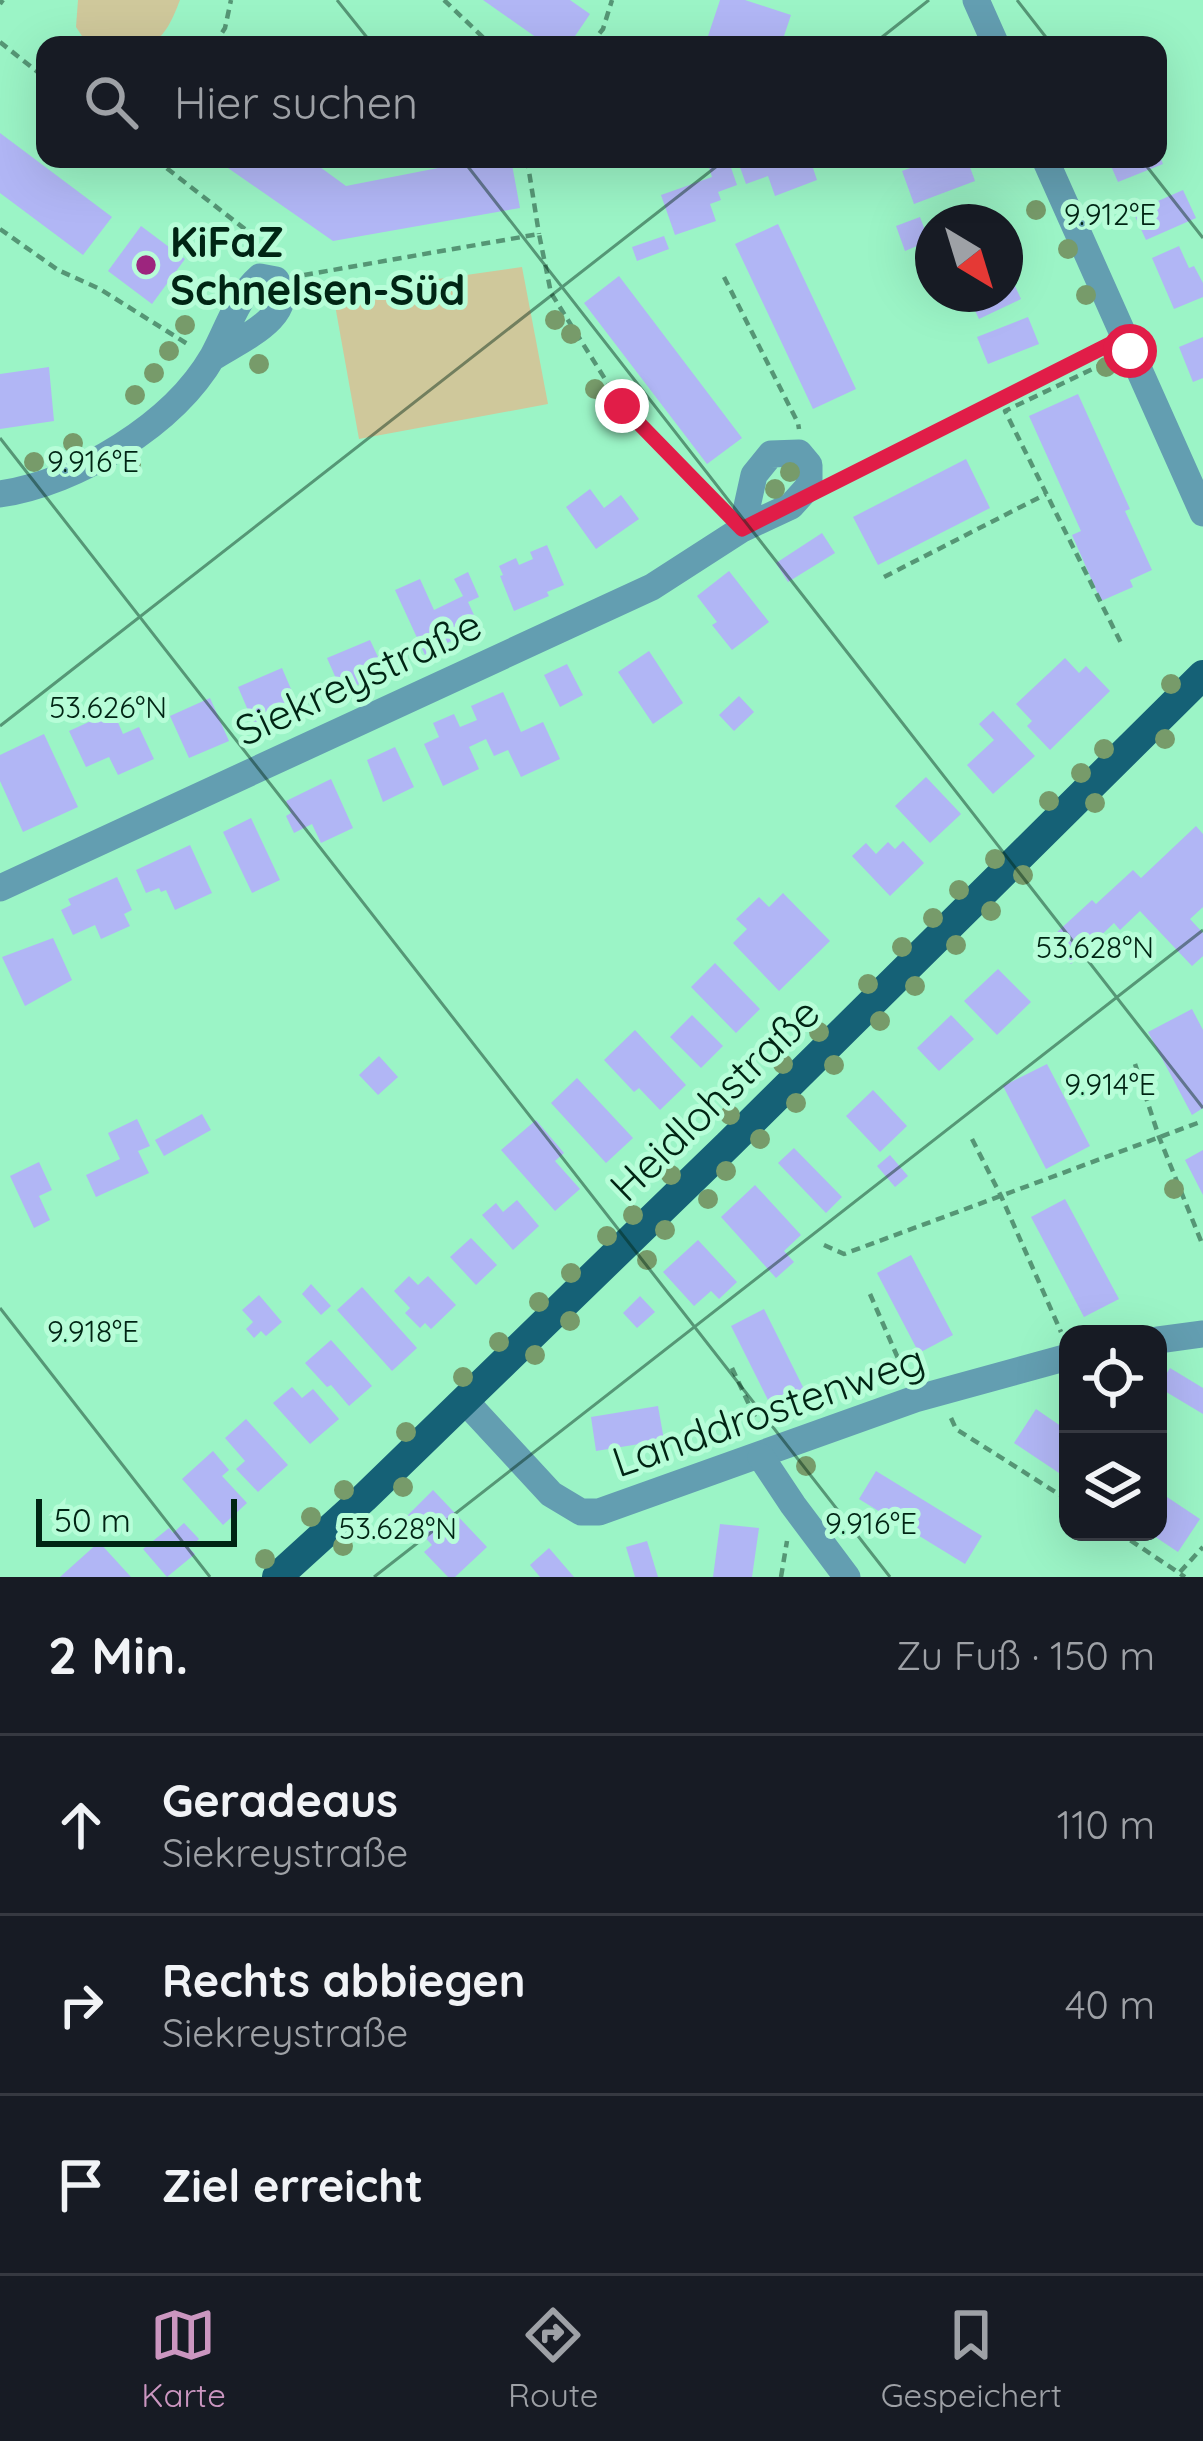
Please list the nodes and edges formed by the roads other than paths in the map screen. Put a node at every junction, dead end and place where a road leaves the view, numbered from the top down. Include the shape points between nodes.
1 (976, 0) edge
2 (992, 36) edge
3 (1049, 168) edge
4 (276, 280) road end
5 (0, 494) edge
6 (1203, 513) edge
7 (742, 529) junction
8 (1203, 675) edge
9 (0, 888) edge
10 (1203, 1334) edge
11 (1167, 1339) edge
12 (1059, 1356) edge
13 (465, 1401) junction
14 (766, 1455) junction
15 (277, 1577) edge
16 (847, 1577) edge

1 - 2 street
3 - 6 street
4 - 5 street via 282,305 273,318 212,358 184,398 144,430 80,469
7 - 7 street, Siekreystraße via 791,506 809,487 809,465 799,453 771,454 754,476
7 - 9 street, Siekreystraße via 603,611
8 - 13 main road, Heidlohstraße
10 - 11 street
12 - 14 street, Landdrostenweg
13 - 14 street, Landdrostenweg via 551,1494 581,1512 618,1508
13 - 15 main road, Heidlohstraße
14 - 16 street

